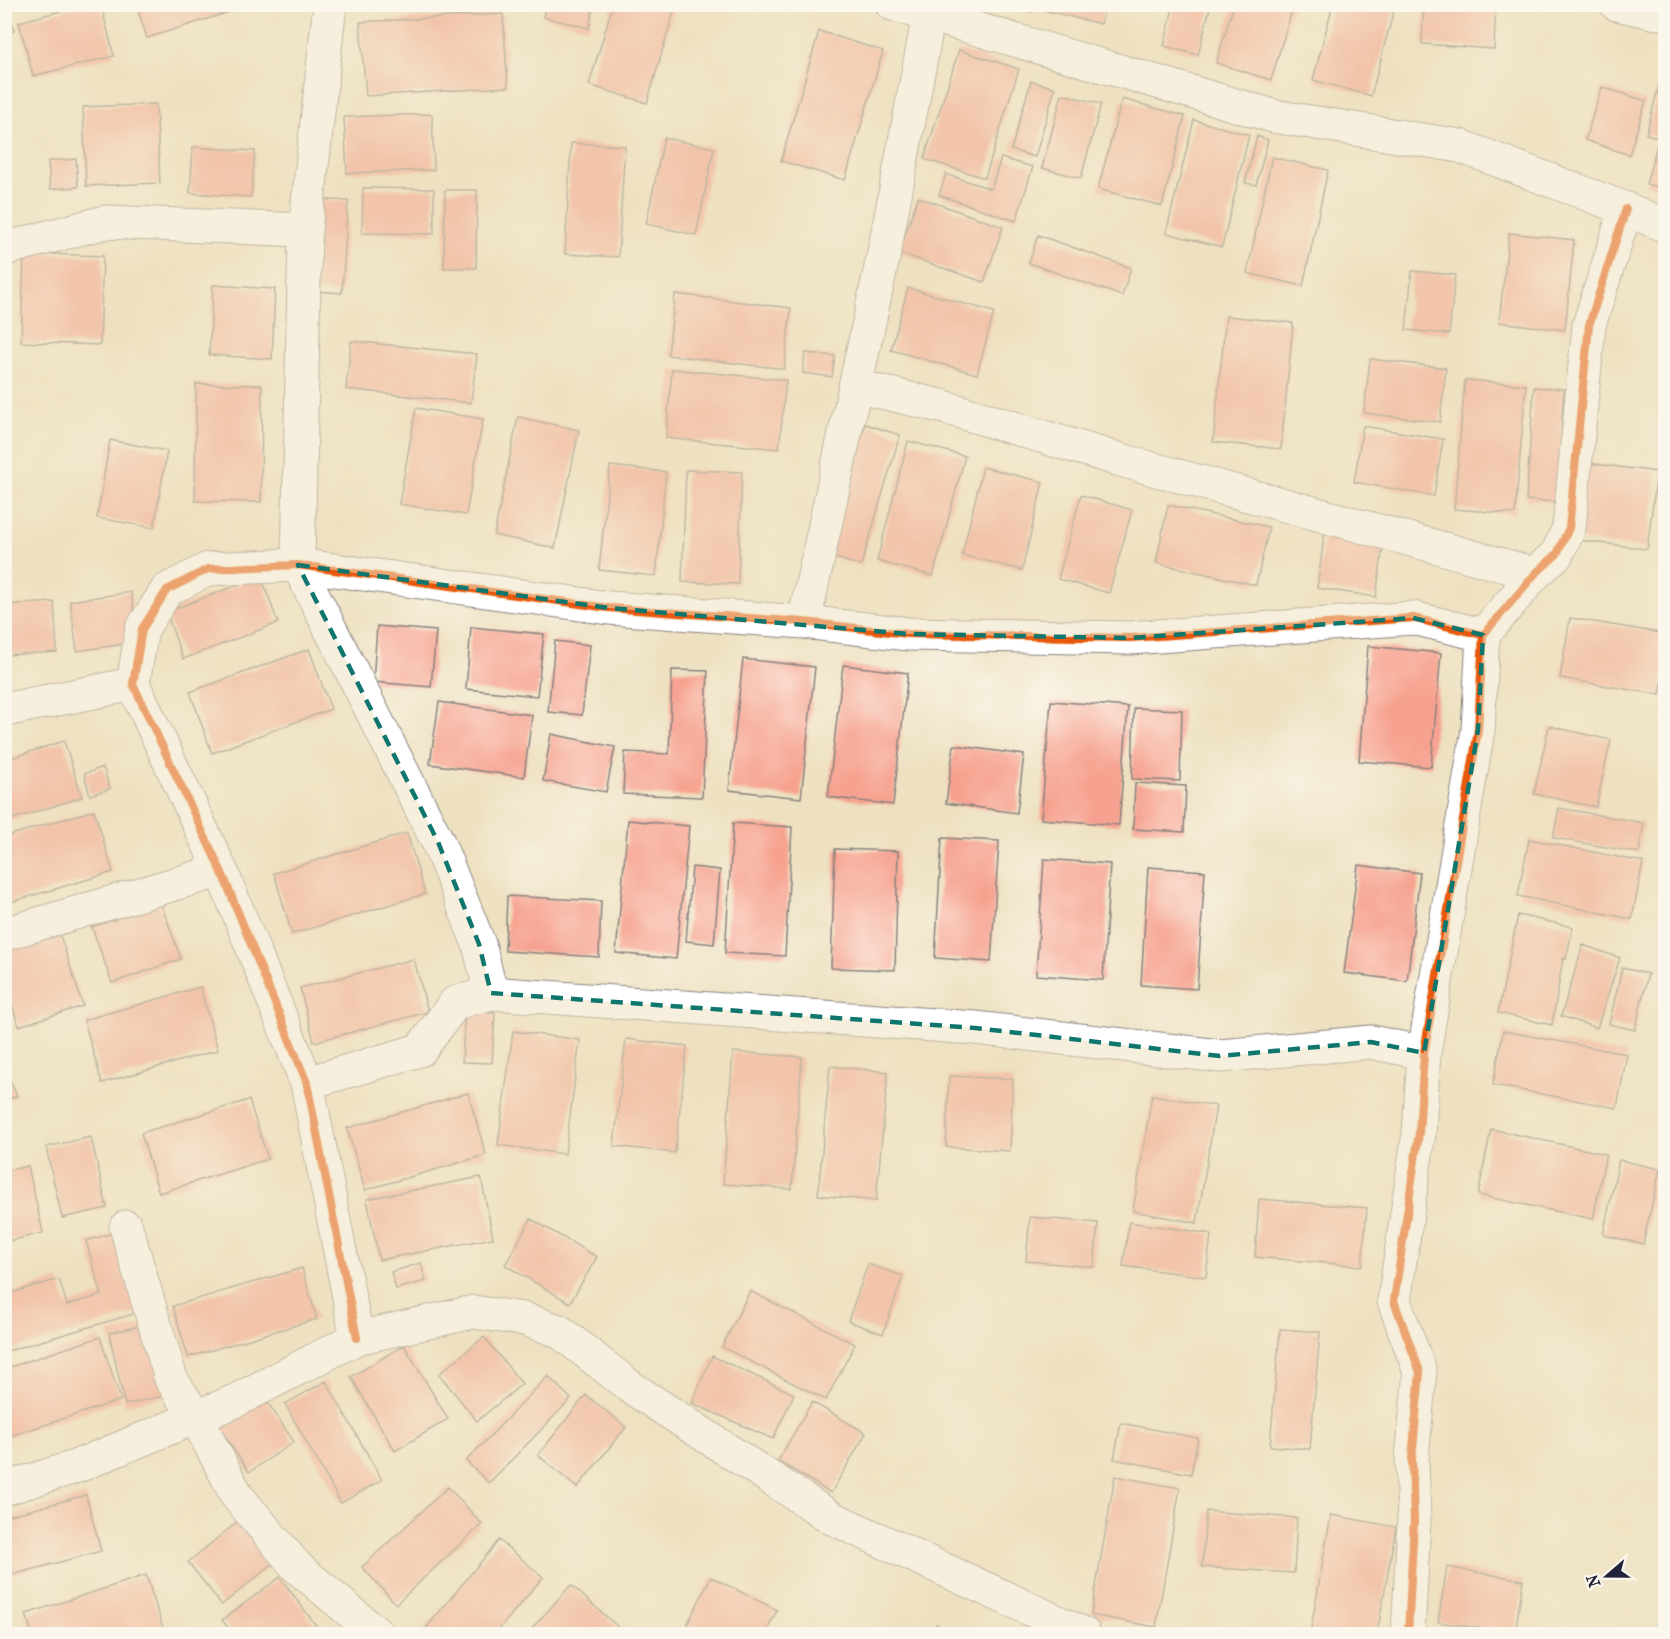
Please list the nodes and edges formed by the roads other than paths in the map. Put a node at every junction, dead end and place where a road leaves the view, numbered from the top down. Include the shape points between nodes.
1 (330, 4) edge
2 (892, 4) edge
3 (1616, 4) edge
4 (1656, 13) dead end
5 (929, 15) junction
6 (1626, 209) junction
7 (1665, 226) edge
8 (305, 230) junction
9 (4, 249) edge
10 (855, 386) junction
11 (298, 565) junction
12 (1535, 574) junction
13 (804, 622) junction
14 (1483, 635) junction
15 (133, 684) junction
16 (4, 710) edge
17 (223, 875) junction
18 (4, 934) edge
19 (491, 993) junction
20 (1424, 1053) junction
21 (307, 1083) junction
22 (126, 1227) dead end
23 (357, 1338) junction
24 (196, 1417) junction
25 (4, 1489) edge
26 (377, 1635) edge
27 (1084, 1635) edge
28 (1408, 1635) edge

1 - 8 street
2 - 5 street
3 - 4 street
5 - 6 street via 1273,116 1460,146
5 - 10 street
6 - 7 street
6 - 12 street via 1589,325 1569,528 1557,554
8 - 9 street via 105,222
8 - 11 street
10 - 12 street via 941,406 1117,459
10 - 13 street
11 - 13 street via 609,608
11 - 15 street via 208,569 167,590 142,629
11 - 19 street via 438,842 479,944
12 - 14 street
13 - 14 street via 908,634 1130,638 1413,618
14 - 20 street via 1478,730
15 - 16 street
15 - 17 street
17 - 18 street via 212,873
17 - 21 street
19 - 20 street via 975,1028 1220,1056 1371,1042
19 - 21 street via 455,1003 420,1050
20 - 28 street via 1419,1132 1394,1301 1420,1372 1412,1459 1414,1521
21 - 23 street
22 - 24 street via 171,1379
23 - 24 street
23 - 27 street via 473,1312 524,1319 560,1330 632,1388 832,1518
24 - 25 street via 75,1467
24 - 26 street via 237,1496 297,1567

